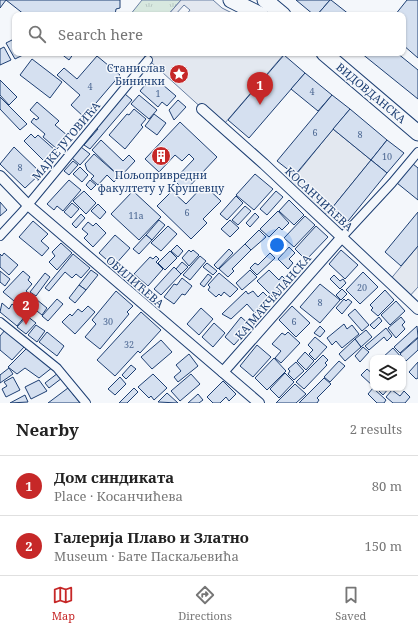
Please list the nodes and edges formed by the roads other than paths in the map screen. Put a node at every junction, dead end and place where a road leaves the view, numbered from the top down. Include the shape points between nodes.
1 (231, 0) edge
2 (265, 0) edge
3 (255, 12) edge
4 (279, 12) edge
5 (328, 56) edge
6 (148, 60) dead end
7 (202, 109) dead end
8 (418, 133) edge
9 (418, 152) edge
10 (0, 176) edge
11 (28, 205) junction
12 (0, 236) edge
13 (342, 237) junction
14 (417, 306) edge
15 (0, 322) edge
16 (223, 372) junction
17 (86, 403) edge
18 (259, 403) edge

1 - 3 main road
2 - 4 main road
5 - 8 main road, ВИДОВДАНСКА
6 - 11 street, МАЈКЕ ЈУГОВИЋА
7 - 13 street, КОСАНЧИЋЕВА
9 - 13 street
10 - 11 street, ОБИЛИЋЕВА
11 - 12 street, МАЈКЕ ЈУГОВИЋА
11 - 16 street, ОБИЛИЋЕВА
13 - 14 street, КОСАНЧИЋЕВА
13 - 16 street, КАЈМАКЧАЛАНСКА
15 - 17 street via 57,368
16 - 18 street, ОБИЛИЋЕВА

